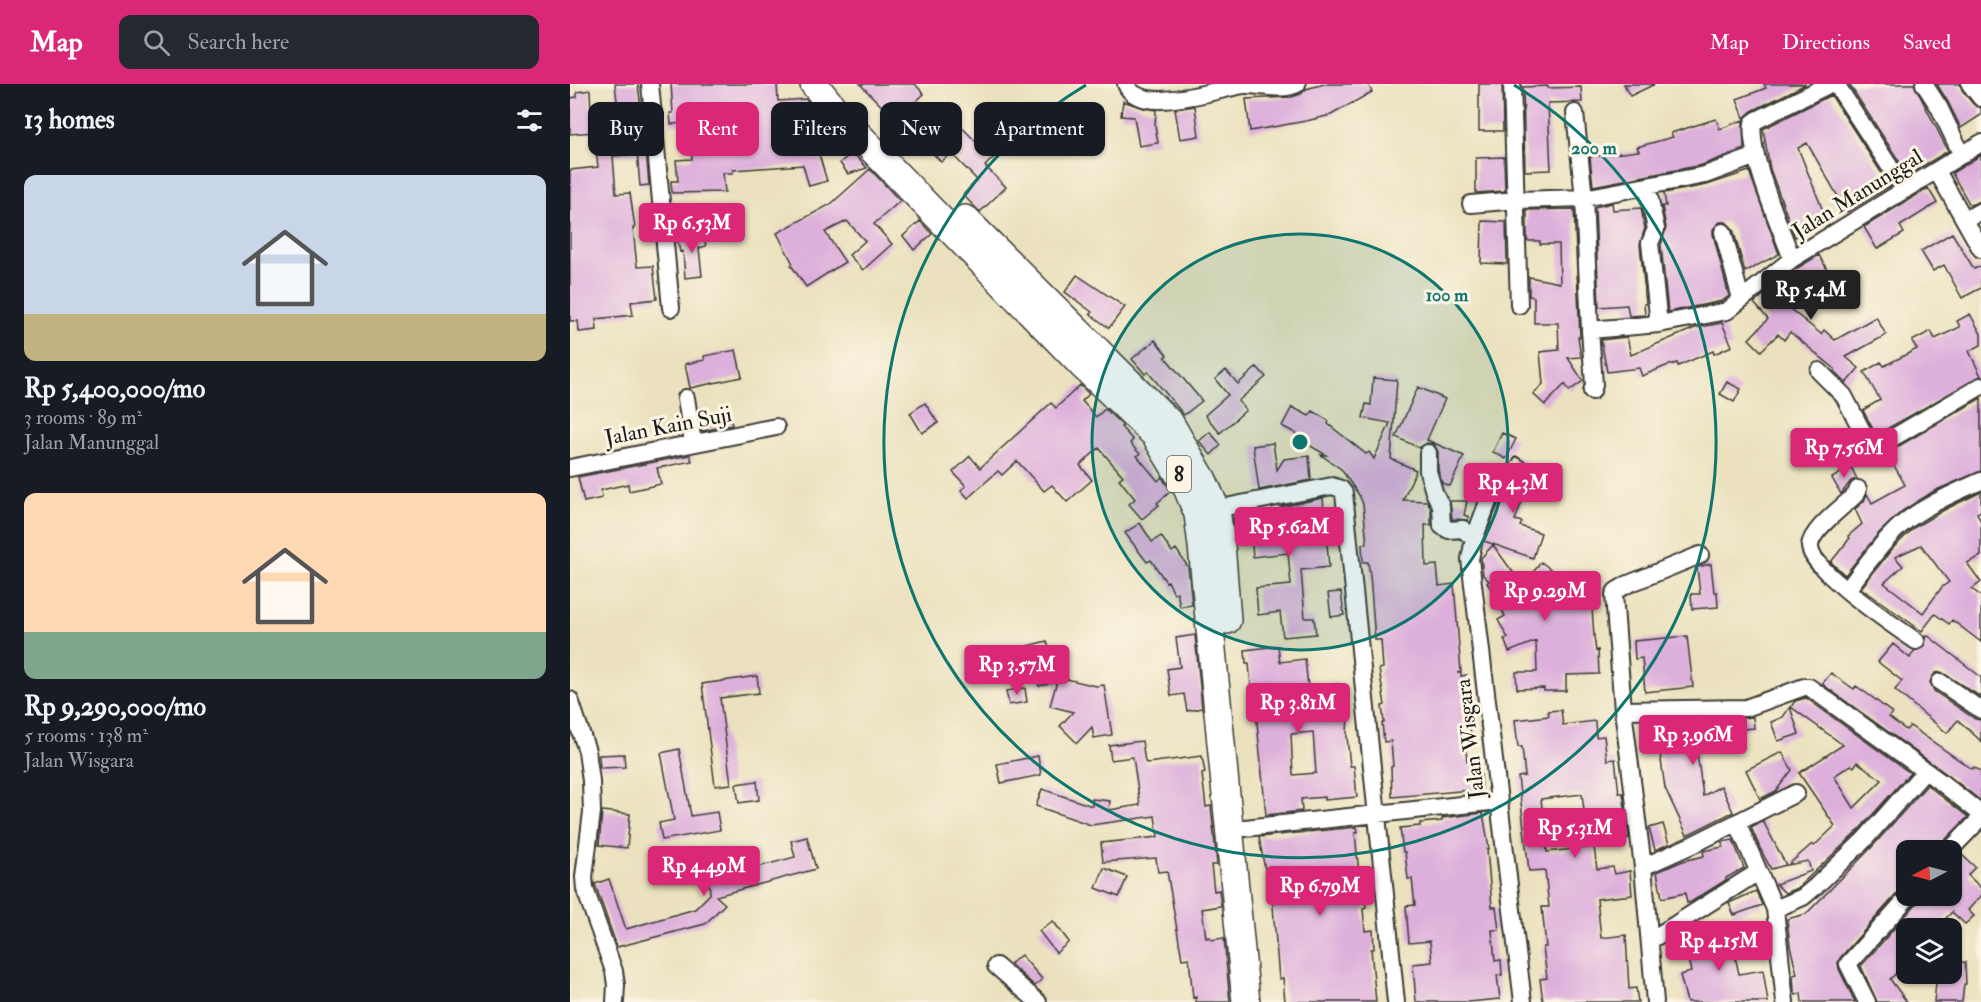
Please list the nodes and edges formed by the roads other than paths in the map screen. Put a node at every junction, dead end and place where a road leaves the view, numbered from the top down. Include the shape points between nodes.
1 (650, 84) edge
2 (814, 84) edge
3 (836, 84) edge
4 (1126, 84) edge
5 (1297, 84) edge
6 (1512, 84) edge
7 (1830, 84) edge
8 (1836, 84) edge
9 (1924, 84) edge
10 (1970, 84) edge
11 (1981, 98) edge
12 (1575, 113) dead end
13 (1981, 142) edge
14 (1962, 155) junction
15 (1756, 156) junction
16 (1937, 171) junction
17 (1647, 186) junction
18 (1905, 190) junction
19 (1584, 198) junction
20 (1517, 200) junction
21 (1471, 204) dead end
22 (1981, 211) edge
23 (1965, 220) junction
24 (1723, 232) dead end
25 (1981, 249) edge
26 (1792, 260) junction
27 (1741, 299) junction
28 (1519, 305) dead end
29 (671, 308) dead end
30 (1659, 324) junction
31 (1590, 330) junction
32 (1818, 371) dead end
33 (1981, 387) edge
34 (1592, 391) dead end
35 (686, 398) dead end
36 (776, 427) dead end
37 (693, 443) junction
38 (1428, 453) dead end
39 (570, 468) edge
40 (1498, 475) dead end
41 (1981, 481) edge
42 (1858, 489) dead end
43 (1216, 509) junction
44 (1474, 539) junction
45 (1700, 555) dead end
46 (1847, 590) junction
47 (1916, 640) dead end
48 (1940, 682) dead end
49 (570, 700) edge
50 (1623, 710) junction
51 (1981, 710) edge
52 (1925, 771) junction
53 (1796, 793) dead end
54 (1499, 801) junction
55 (1377, 814) junction
56 (1981, 816) edge
57 (1737, 822) junction
58 (1245, 828) junction
59 (1959, 840) edge
60 (1643, 867) junction
61 (1758, 872) junction
62 (1901, 906) edge
63 (1775, 909) junction
64 (1651, 940) junction
65 (996, 966) dead end
66 (615, 1002) edge
67 (1038, 1002) edge
68 (1246, 1002) edge
69 (1265, 1002) edge
70 (1396, 1002) edge
71 (1523, 1002) edge
72 (1655, 1002) edge
73 (1785, 1002) edge
74 (1867, 1002) edge

1 - 29 street
2 - 68 highway, 8 via 854,132 1155,435 1187,488 1198,514 1202,546
3 - 43 highway, 8 via 850,104 1170,423
4 - 5 street via 1136,97 1164,100 1243,85 1286,88
6 - 20 street
7 - 15 street via 1757,120 1753,128
8 - 18 street
9 - 14 street
10 - 11 street
12 - 19 street
13 - 14 street, Jalan Manunggal
14 - 16 street, Jalan Manunggal
15 - 17 street via 1705,175
15 - 26 street
16 - 18 street, Jalan Manunggal
16 - 23 street
17 - 19 street
17 - 30 street via 1656,228 1650,243
18 - 26 street, Jalan Manunggal
19 - 20 street
19 - 31 street
20 - 21 street
20 - 28 street
22 - 23 street
23 - 25 street
24 - 27 street
26 - 27 street, Jalan Manunggal
27 - 30 street, Jalan Manunggal via 1727,311
30 - 31 street, Jalan Manunggal
31 - 34 street
32 - 33 street via 1844,396 1872,450
35 - 37 street
36 - 37 street, Jalan Kain Suji
37 - 39 street, Jalan Kain Suji
38 - 44 street via 1428,471 1441,506 1442,526 1463,530
40 - 44 street, Jalan Wisgara
41 - 46 street via 1901,525
42 - 46 street via 1823,525 1810,546 1819,563
43 - 55 street via 1332,486 1344,493
43 - 58 highway, 8
44 - 54 street, Jalan Wisgara via 1470,559
45 - 50 street via 1626,585 1614,595
46 - 47 street
48 - 51 street
49 - 66 street via 587,751 591,780 585,889 614,971
50 - 52 street via 1746,708 1809,687
50 - 60 street
52 - 56 street via 1965,799
52 - 63 street via 1864,840 1816,886 1803,897
53 - 57 street
54 - 55 street
54 - 71 street, Jalan Wisgara
55 - 58 street
55 - 70 street
56 - 59 street
57 - 60 street
57 - 61 street
58 - 69 highway, 8
60 - 64 street
61 - 63 street
61 - 64 street
62 - 74 street via 1848,964
63 - 73 street
64 - 72 street
65 - 67 street

